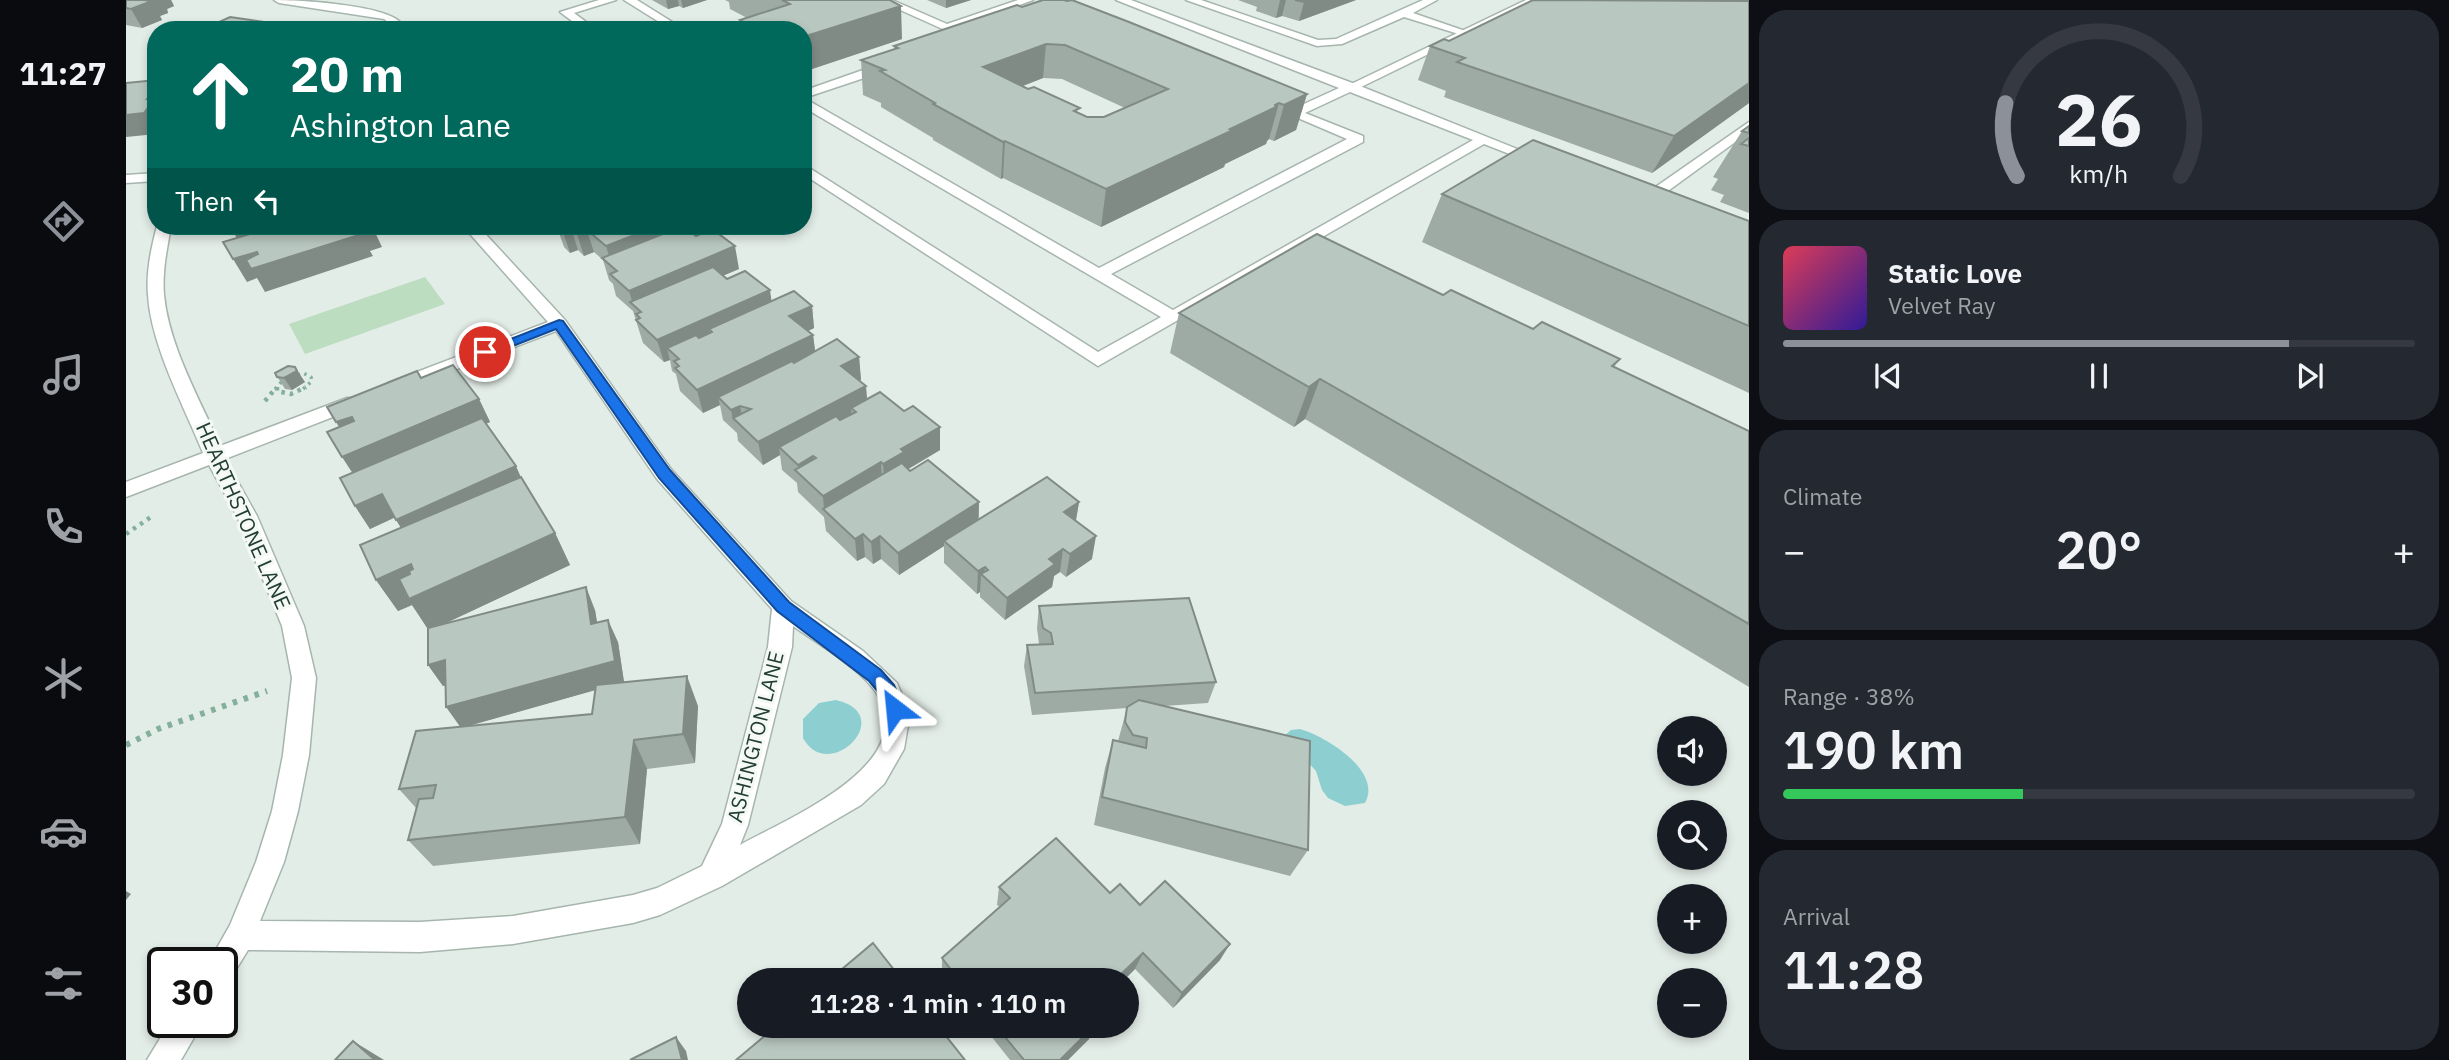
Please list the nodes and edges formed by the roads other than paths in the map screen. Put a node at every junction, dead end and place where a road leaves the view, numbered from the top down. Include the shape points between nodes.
1 (279, 0) edge
2 (611, 0) edge
3 (629, 0) edge
4 (883, 0) edge
5 (1028, 0) edge
6 (1121, 0) edge
7 (1191, 0) edge
8 (1432, 0) edge
9 (1534, 0) edge
10 (1403, 13) junction
11 (390, 21) edge
12 (578, 21) edge
13 (665, 21) edge
14 (1465, 33) junction
15 (894, 64) edge
16 (1351, 86) junction
17 (812, 92) edge
18 (1257, 98) edge
19 (812, 107) edge
20 (1294, 113) junction
21 (1749, 126) edge
22 (1484, 139) junction
23 (1559, 168) edge
24 (812, 174) edge
25 (147, 177) edge
26 (126, 178) edge
27 (1620, 191) edge
28 (162, 235) edge
29 (478, 235) edge
30 (1308, 237) junction
31 (1333, 249) edge
32 (1099, 274) junction
33 (1173, 317) junction
34 (559, 324) junction
35 (214, 456) junction
36 (126, 491) edge
37 (783, 607) junction
38 (712, 876) junction
39 (240, 935) junction
40 (233, 947) edge
41 (177, 1038) edge
42 (163, 1060) edge

1 - 11 street via 365,11 387,16
2 - 12 street via 565,12
3 - 13 street
4 - 5 street via 947,28
6 - 16 street
7 - 10 street via 1301,40 1326,44
8 - 10 street
9 - 14 street
10 - 14 street
14 - 16 street
15 - 17 street
16 - 20 street
16 - 22 street
18 - 20 street
19 - 32 street
20 - 32 street via 1358,139
21 - 27 street via 1652,203
22 - 23 street
22 - 30 street
24 - 33 street via 1098,360
25 - 26 street
28 - 35 street, HEARTHSTONE LANE via 156,297 168,345
29 - 34 street
30 - 31 street
30 - 33 street
32 - 33 street
34 - 35 street
34 - 37 street via 664,474
35 - 36 street
35 - 39 street, HEARTHSTONE LANE via 247,516 293,626 304,678 285,811
37 - 38 street, ASHINGTON LANE via 780,647 735,825
37 - 38 street via 875,675 888,690 895,709 896,734 876,774 853,796
38 - 39 street via 633,909 513,930 420,937
39 - 40 street, HEARTHSTONE LANE
41 - 42 street

